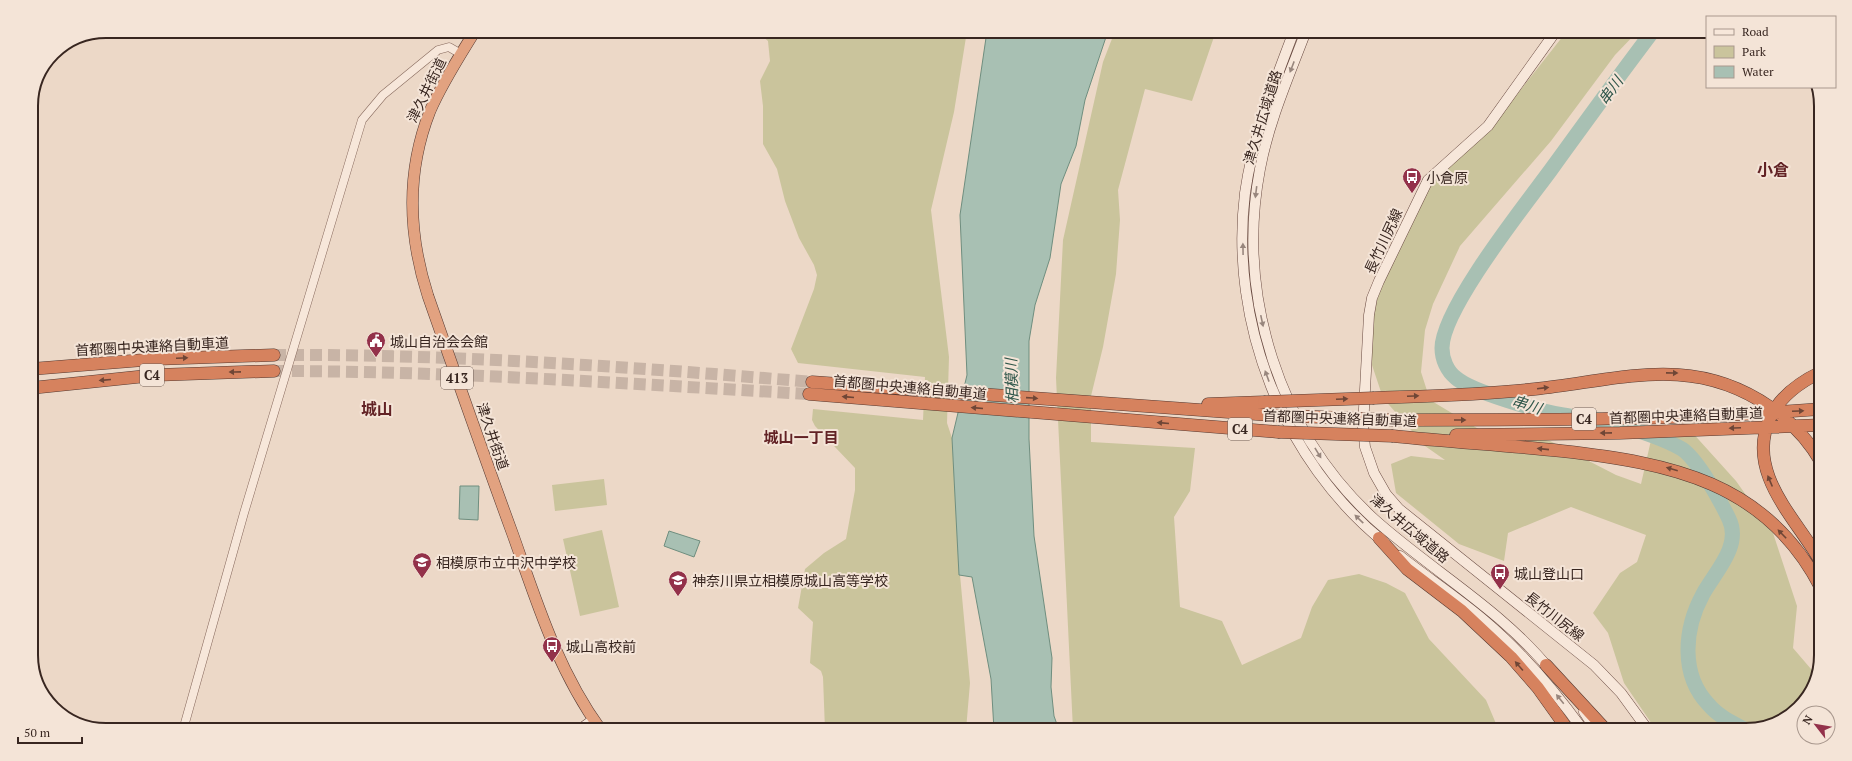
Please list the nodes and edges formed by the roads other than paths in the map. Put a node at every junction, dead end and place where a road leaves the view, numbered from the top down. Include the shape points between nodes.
1 (471, 38) edge
2 (1291, 38) edge
3 (1303, 38) edge
4 (1551, 38) edge
5 (461, 54) junction
6 (274, 355) tunnel mouth
7 (38, 368) edge
8 (274, 371) tunnel mouth
9 (1814, 376) edge
10 (38, 387) edge
11 (1208, 407) junction
12 (1814, 409) edge
13 (1814, 425) edge
14 (1393, 436) junction
15 (1814, 452) edge
16 (1379, 538) junction
17 (1814, 552) edge
18 (1814, 576) edge
19 (1546, 665) junction
20 (593, 720) junction
21 (185, 723) edge
22 (589, 723) edge
23 (595, 723) edge
24 (1563, 723) edge
25 (1578, 723) edge
26 (1591, 723) edge
27 (1600, 723) edge
28 (1643, 723) edge

1 - 5 highway, 津久井街道 / 413
16 -> 2 main road, 津久井広域道路 via 1337,496 1303,450 1269,382 1256,344 1248,307 1242,250 1248,173 1263,117
3 -> 19 main road, 津久井広域道路 via 1270,130 1260,167 1255,206 1253,243 1256,288 1265,337 1278,375 1292,407 1322,459 1358,504 1400,541 1498,617
4 - 28 main road, 長竹川尻線 via 1488,126 1437,170 1424,186 1372,298 1363,398 1363,427 1368,456 1379,483 1396,506 1594,665
5 - 20 highway, 津久井街道 / 413 via 431,110 419,144 412,183 411,208 415,250 428,296 533,592 565,674
5 - 21 street via 449,47 438,50 383,95 362,120 244,513
7 -> 6 highway, 首都圏中央連絡自動車道 / C4
8 -> 10 highway, 首都圏中央連絡自動車道 / C4 via 156,375
17 -> 9 highway via 1773,488 1766,472 1763,451 1765,433 1771,416 1784,397
11 -> 12 highway, 首都圏中央連絡自動車道 / C4, bridge via 1270,415 1393,420 1512,420
14 -> 11 highway, 首都圏中央連絡自動車道 / C4, bridge via 1278,432 1202,426 810,388 1147,407
11 -> 15 highway, bridge via 1264,402 1500,393 1645,374 1679,374 1713,379 1757,398 1786,420
13 -> 14 highway, 首都圏中央連絡自動車道 / C4 via 1620,433
18 -> 14 highway via 1784,535 1757,510 1720,488 1682,472 1634,460 1581,453
24 -> 16 highway via 1538,688 1511,657 1462,611 1407,569
25 -> 16 main road, 津久井広域道路 via 1551,687 1511,644
19 - 26 main road, 津久井広域道路
19 - 27 highway
20 - 22 main road
20 - 23 highway, 津久井街道 / 413

